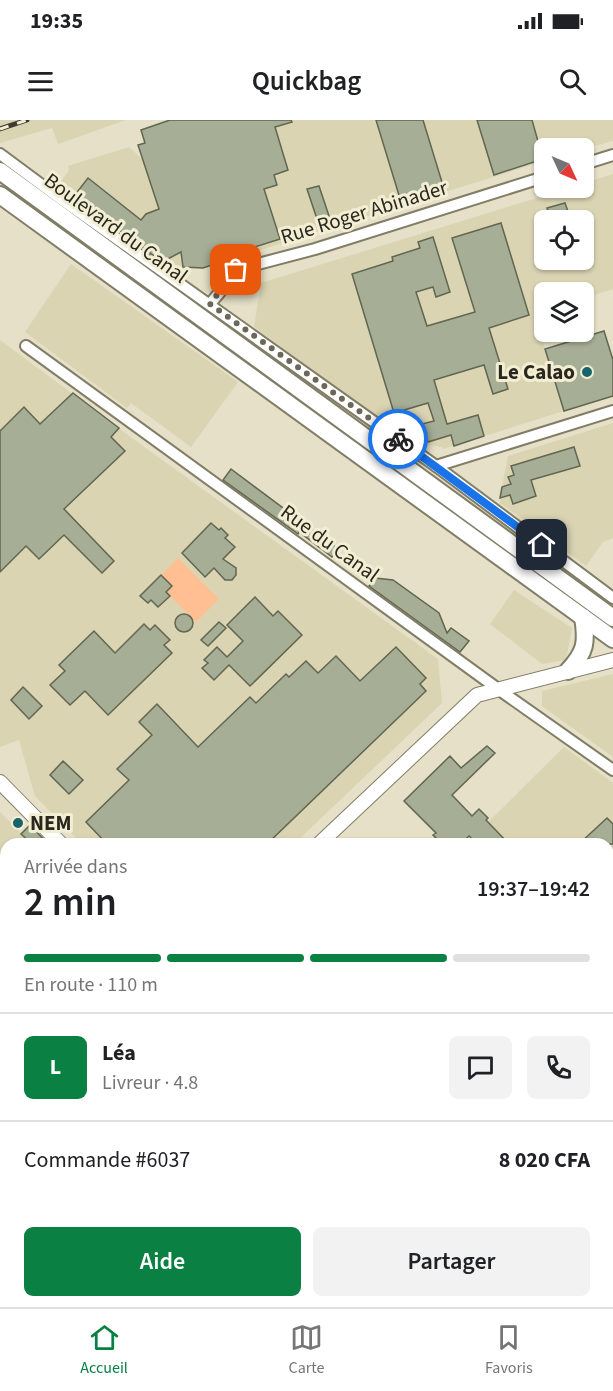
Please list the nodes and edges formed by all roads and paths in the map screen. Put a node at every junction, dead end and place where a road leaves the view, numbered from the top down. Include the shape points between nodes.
1 (0, 154) edge
2 (613, 155) edge
3 (594, 161) edge
4 (0, 171) edge
5 (534, 180) edge
6 (0, 195) edge
7 (210, 304) junction
8 (26, 346) dead end
9 (613, 411) edge
10 (436, 466) junction
11 (613, 598) edge
12 (583, 617) junction
13 (613, 618) edge
14 (613, 639) edge
15 (613, 660) edge
16 (568, 671) junction
17 (498, 689) junction
18 (613, 770) edge
19 (0, 782) edge
20 (55, 838) edge
21 (325, 838) edge

1 - 7 street, Boulevard du Canal
2 - 3 street
4 - 13 main road, Boulevard du Canal
5 - 7 street, Rue Roger Abinader via 239,269
6 - 12 main road, Boulevard du Canal
7 - 10 street, Boulevard du Canal
8 - 17 street, Rue du Canal
9 - 10 street
10 - 11 street, Boulevard du Canal
12 - 14 main road, Boulevard du Canal
12 - 16 main road via 584,648
15 - 16 street
16 - 17 street
17 - 18 street, Rue du Canal
17 - 21 street via 477,695
19 - 20 street

